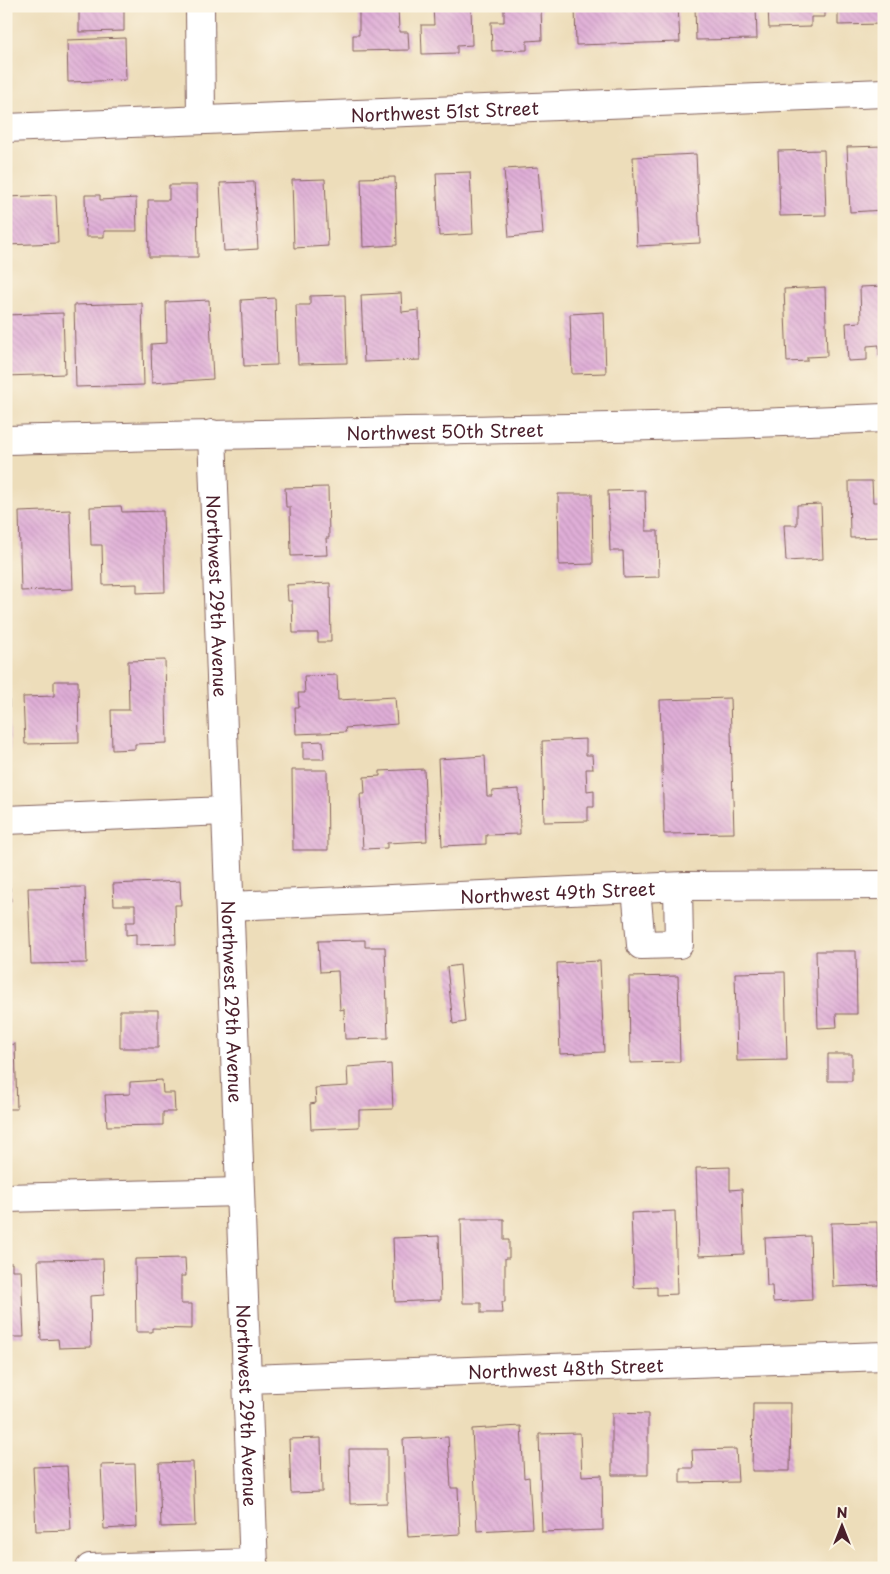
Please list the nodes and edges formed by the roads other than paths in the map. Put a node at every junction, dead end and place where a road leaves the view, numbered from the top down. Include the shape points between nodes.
1 (200, 6) edge
2 (884, 93) edge
3 (201, 120) junction
4 (6, 128) edge
5 (884, 418) edge
6 (212, 434) junction
7 (6, 440) edge
8 (226, 811) junction
9 (6, 820) edge
10 (884, 885) edge
11 (678, 887) junction
12 (636, 888) junction
13 (230, 906) junction
14 (240, 1192) junction
15 (6, 1198) edge
16 (884, 1356) edge
17 (247, 1379) junction
18 (254, 1565) edge
19 (90, 1568) edge

1 - 3 street
2 - 3 street, Northwest 51st Street
3 - 4 street, Northwest 51st Street
5 - 6 street, Northwest 50th Street via 731,425
6 - 7 street, Northwest 50th Street
6 - 8 street, Northwest 29th Avenue
8 - 9 street
8 - 13 street, Northwest 29th Avenue
10 - 11 street, Northwest 49th Street
11 - 12 street, Northwest 49th Street
11 - 12 street via 679,944 641,945
12 - 13 street, Northwest 49th Street
13 - 14 street, Northwest 29th Avenue
14 - 15 street
14 - 17 street, Northwest 29th Avenue
16 - 17 street, Northwest 48th Street
17 - 18 street, Northwest 29th Avenue
18 - 19 street

